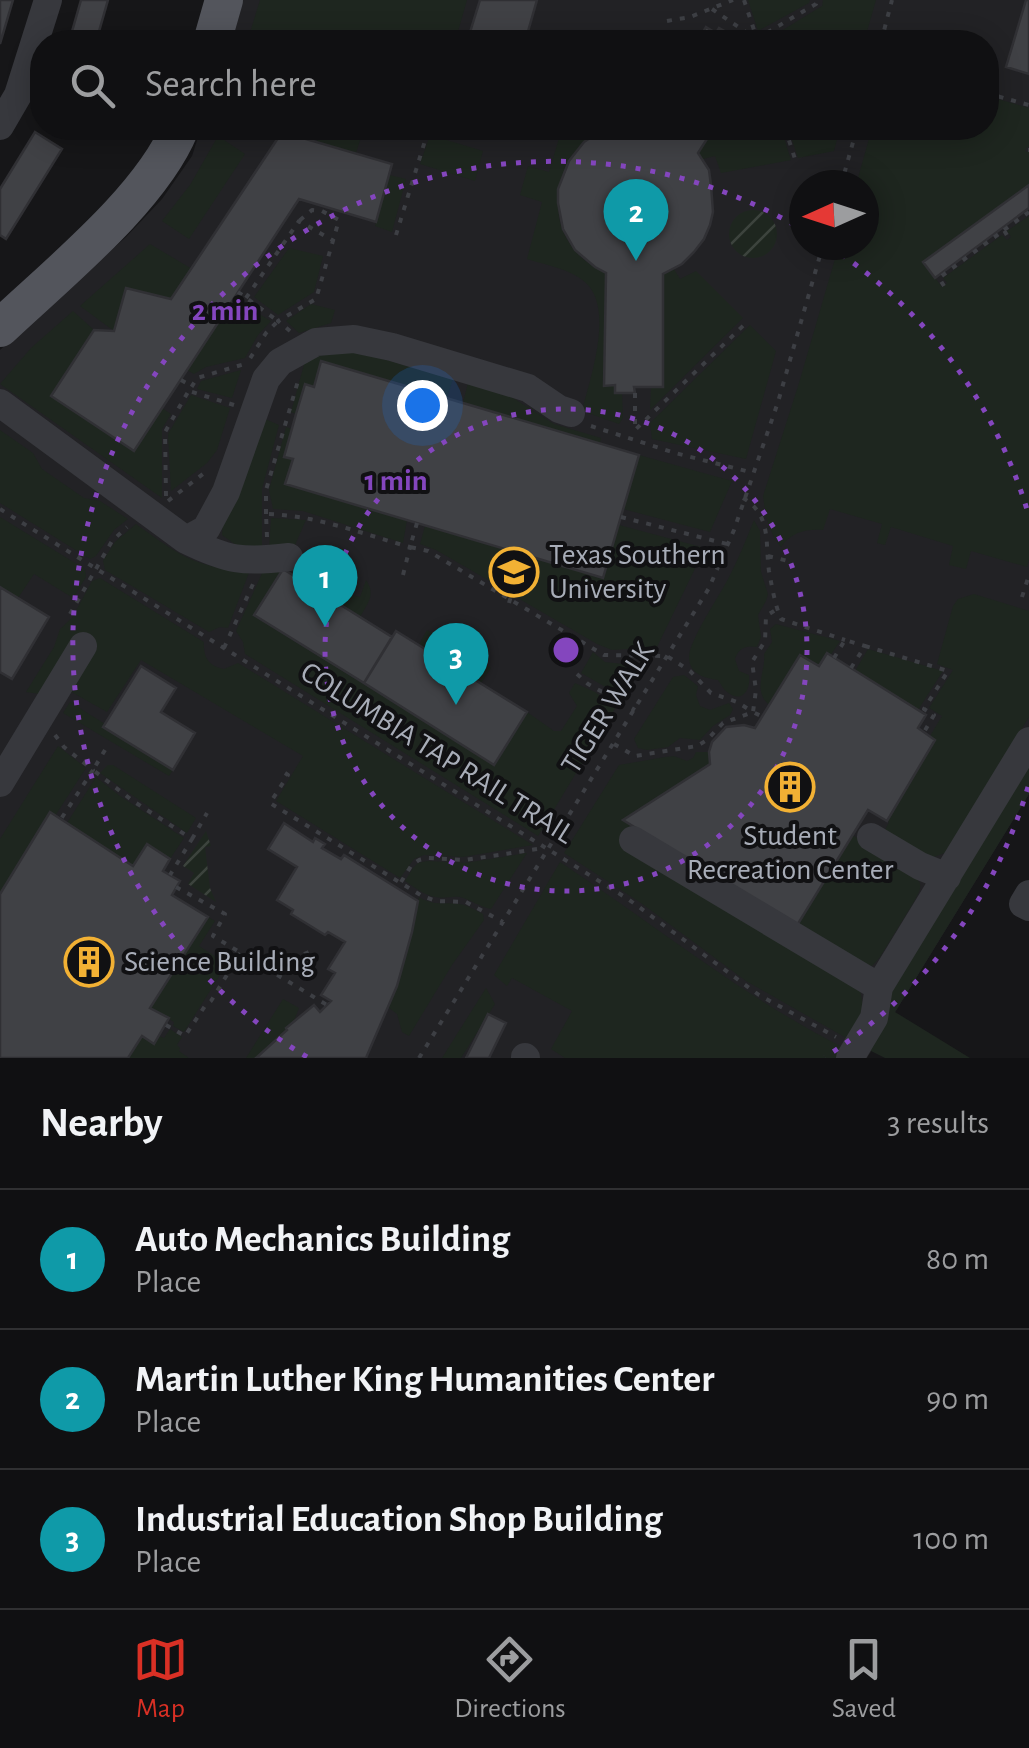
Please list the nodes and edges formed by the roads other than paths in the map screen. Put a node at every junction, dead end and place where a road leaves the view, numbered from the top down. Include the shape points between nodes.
1 (48, 0) edge
2 (224, 0) edge
3 (38, 30) edge
4 (215, 30) edge
5 (30, 56) edge
6 (0, 126) edge
7 (175, 140) edge
8 (0, 328) edge
9 (0, 404) edge
10 (571, 413) road end
11 (186, 540) junction
12 (289, 558) dead end
13 (83, 646) dead end
14 (1029, 742) edge
15 (0, 783) edge
16 (871, 836) dead end
17 (633, 840) dead end
18 (947, 877) junction
19 (1029, 894) edge
20 (1029, 907) edge
21 (879, 987) junction
22 (847, 1050) edge

1 - 3 lane
2 - 4 main road
5 - 6 lane
7 - 8 main road via 140,193
9 - 11 lane
10 - 11 lane via 528,388 392,347 354,339 316,342 280,362 266,379 226,492 206,529
11 - 12 lane via 235,561
13 - 15 lane
14 - 18 lane
16 - 18 lane
17 - 21 lane
18 - 21 lane
19 - 20 lane via 1023,904
21 - 22 lane via 874,1018

